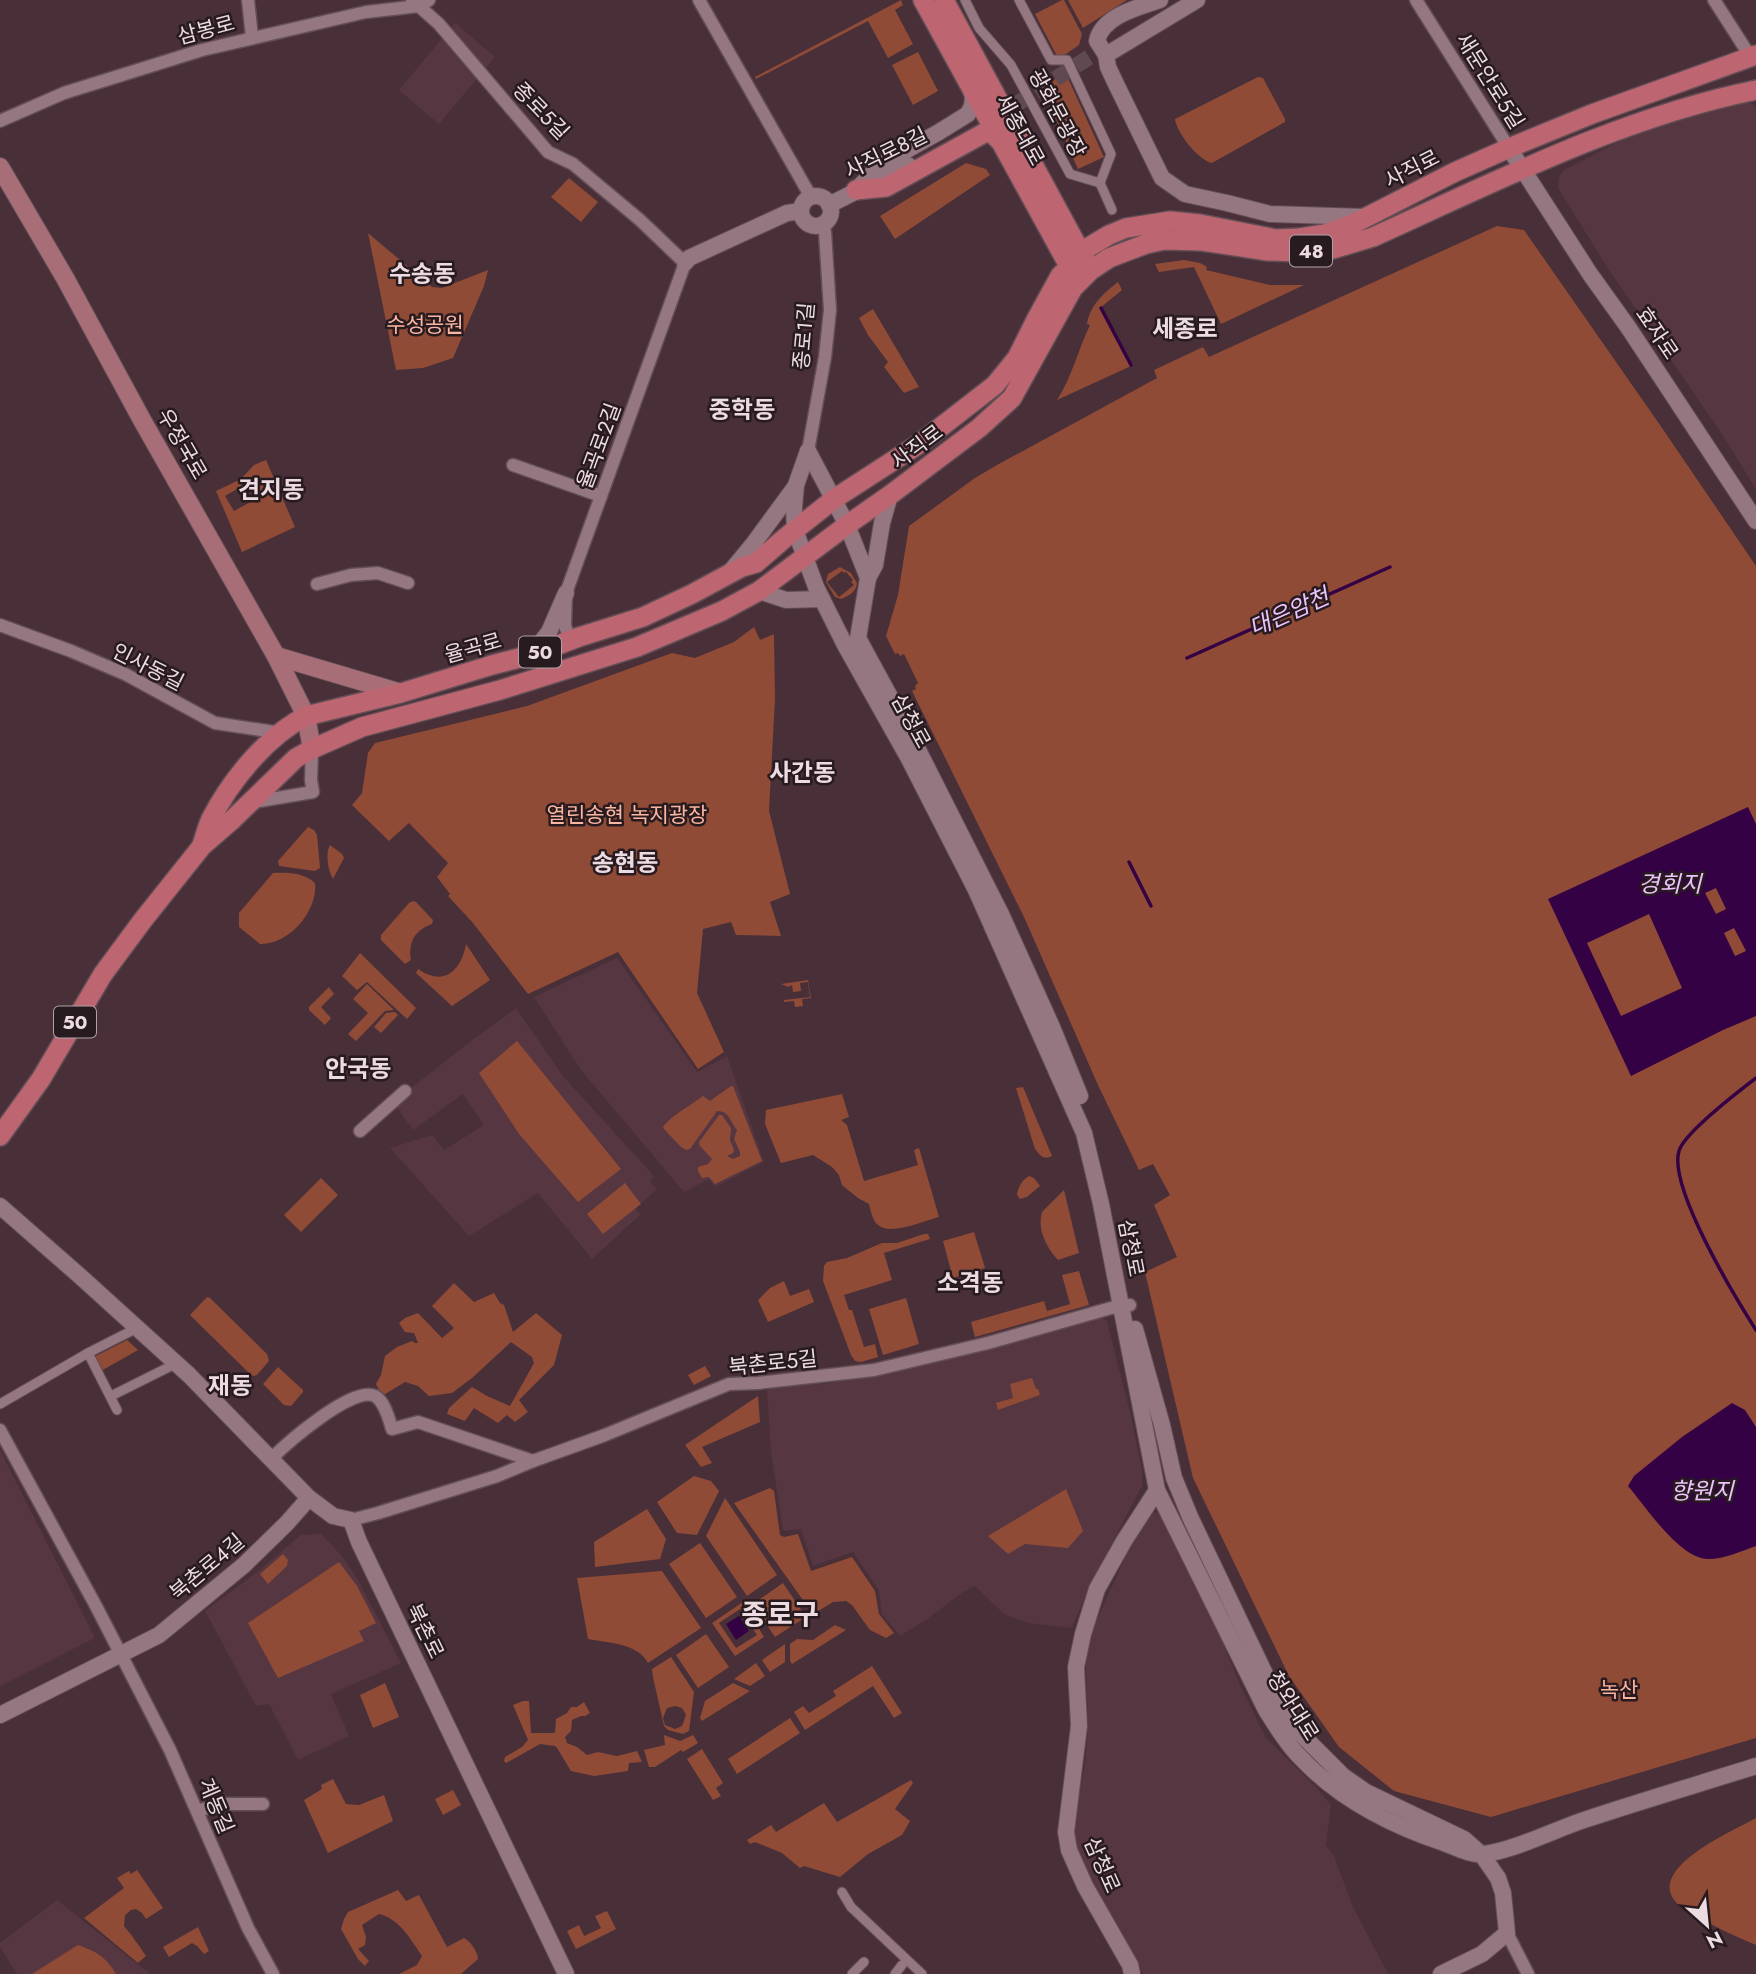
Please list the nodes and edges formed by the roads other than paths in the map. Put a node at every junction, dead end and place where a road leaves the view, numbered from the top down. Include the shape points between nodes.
1 (248, 0) edge
2 (699, 0) edge
3 (923, 0) edge
4 (944, 0) edge
5 (965, 0) edge
6 (1019, 0) edge
7 (1160, 0) edge
8 (1178, 0) edge
9 (1197, 0) edge
10 (1416, 0) edge
11 (1714, 0) edge
12 (420, 2) edge
13 (252, 37) junction
14 (1108, 49) junction
15 (1754, 59) edge
16 (969, 84) junction
17 (1756, 90) edge
18 (0, 121) edge
19 (961, 140) dead end
20 (999, 140) junction
21 (1509, 148) junction
22 (0, 167) edge
23 (1523, 170) junction
24 (1100, 183) junction
25 (856, 190) junction
26 (830, 205) junction
27 (804, 208) junction
28 (1112, 210) dead end
29 (1060, 215) junction
30 (1368, 217) junction
31 (822, 225) junction
32 (1109, 235) junction
33 (685, 263) junction
34 (1080, 268) junction
35 (808, 452) junction
36 (513, 465) dead end
37 (796, 485) junction
38 (890, 495) junction
39 (601, 496) junction
40 (834, 499) junction
41 (1756, 521) edge
42 (847, 525) junction
43 (795, 530) junction
44 (806, 556) junction
45 (727, 576) junction
46 (868, 578) junction
47 (408, 583) dead end
48 (317, 584) dead end
49 (759, 591) junction
50 (566, 593) junction
51 (822, 599) junction
52 (0, 625) edge
53 (579, 637) junction
54 (531, 655) junction
55 (275, 656) junction
56 (401, 693) junction
57 (306, 716) junction
58 (281, 733) junction
59 (312, 749) junction
60 (249, 802) junction
61 (202, 846) junction
62 (405, 1091) dead end
63 (360, 1132) dead end
64 (0, 1136) edge
65 (0, 1206) edge
66 (1126, 1306) junction
67 (138, 1328) junction
68 (88, 1353) junction
69 (175, 1364) junction
70 (111, 1396) junction
71 (0, 1404) edge
72 (117, 1410) dead end
73 (0, 1430) edge
74 (271, 1459) junction
75 (533, 1461) junction
76 (1174, 1478) joint
77 (1157, 1490) junction
78 (309, 1498) junction
79 (351, 1520) junction
80 (120, 1654) junction
81 (0, 1715) edge
82 (1756, 1766) edge
83 (263, 1804) dead end
84 (197, 1811) junction
85 (1482, 1855) junction
86 (842, 1892) dead end
87 (1507, 1933) junction
88 (864, 1962) dead end
89 (902, 1965) dead end
90 (274, 1974) edge
91 (566, 1974) edge
92 (852, 1974) edge
93 (894, 1974) edge
94 (922, 1974) edge
95 (1132, 1974) edge
96 (1441, 1974) edge
97 (1528, 1974) edge

1 - 13 street
2 - 27 street
3 - 16 main road, 세종대로
4 - 29 main road, 세종대로
5 - 24 street, 광화문광장 via 979,27 1011,65 1070,174
6 - 24 street, 광화문광장 via 1051,60 1067,60 1101,128 1111,154
7 - 14 street via 1104,26 1097,41
8 - 14 street
9 - 14 street
10 - 21 street, 새문안로5길
11 - 15 street
12 - 13 street, 삼봉로
12 - 33 street, 종로5길 via 548,152 573,163
13 - 18 street, 삼봉로 via 64,93
14 - 30 street via 1108,67 1162,178 1185,194 1270,214
15 - 21 main road, 사직로 / 48 via 1592,114
16 - 20 main road, 세종대로
16 - 25 street via 973,97 968,114 881,164
17 - 23 main road, 사직로 / 48 via 1637,123
19 - 25 street, 사직로8길
20 - 25 main road via 986,132 886,187
20 - 34 main road, 세종대로
21 - 23 street, 효자로
21 - 30 main road, 사직로 / 48
22 - 55 main road, 우정국로
23 - 34 main road, 사직로 / 48 via 1354,244 1285,252 1202,240 1164,240
23 - 41 street, 효자로
24 - 28 street
25 - 26 street, 사직로8길
26 - 27 street via 819,197
26 - 31 street, 종로1길 via 829,218
27 - 31 street via 809,225
27 - 33 street
29 - 32 main road via 1083,232
29 - 34 main road, 세종대로
30 - 32 main road, 사직로 / 48 via 1325,234 1289,239 1170,221
31 - 35 street, 종로1길 via 830,310
32 - 34 main road, 사직로 / 48
33 - 39 street, 율곡로2길
34 - 38 main road, 사직로 via 1012,398
34 - 40 main road, 사직로 / 50 via 1057,282 1017,358 995,385 919,444
35 - 37 street
35 - 40 street
36 - 39 street
37 - 43 street
37 - 45 street
38 - 42 main road, 사직로
38 - 46 street, 삼청로
39 - 50 street, 율곡로2길
40 - 42 street
40 - 43 main road, 사직로 / 50
42 - 44 main road, 사직로
42 - 46 street
43 - 44 street, 삼청로
43 - 45 main road, 율곡로 / 50 via 756,563
44 - 49 main road, 율곡로
44 - 51 street, 삼청로
45 - 53 main road, 율곡로 / 50 via 643,617
46 - 66 street, 삼청로 via 858,638 1001,914 1072,1077 1094,1136
47 - 48 street via 378,573
49 - 51 street via 786,600
49 - 59 main road, 율곡로 via 638,647 362,727
50 - 53 street, 율곡로2길 via 565,626 568,634
50 - 54 street via 549,632
51 - 66 street, 삼청로 via 976,891 1084,1133
52 - 58 street, 인사동길 via 125,674 215,723
53 - 54 main road, 율곡로 / 50
54 - 56 main road, 율곡로 / 50
55 - 56 main road
55 - 57 main road, 우정국로
56 - 57 main road, 율곡로 / 50
57 - 58 main road, 율곡로
57 - 59 main road, 우정국로
58 - 61 main road, 율곡로 / 50 via 240,774 211,820
59 - 60 main road, 율곡로
59 - 60 street via 313,792
60 - 61 main road, 율곡로
61 - 64 main road, 율곡로 / 50 via 103,974 41,1079
62 - 63 street
65 - 67 street
66 - 75 street, 북촌로5길 via 874,1370 729,1384
66 - 76 street, 삼청로
66 - 77 street, 삼청로
67 - 68 street
67 - 69 street
68 - 70 street
68 - 71 street
69 - 70 street
69 - 74 street
70 - 72 street
73 - 80 street, 계동길
74 - 75 street via 287,1442 346,1401 369,1394 379,1398 388,1431 418,1422
74 - 78 street
75 - 79 street, 북촌로5길
76 - 85 street, 청와대로 via 1278,1701 1298,1731 1350,1782 1464,1839
77 - 85 street, 청와대로 via 1266,1710 1299,1756 1363,1808 1413,1833
77 - 95 street, 삼청로 via 1097,1589 1083,1634 1076,1667 1079,1726 1066,1832 1085,1886
78 - 79 street via 333,1516
78 - 80 street, 북촌로4길 via 244,1565 159,1635
79 - 91 street, 북촌로
80 - 81 street, 북촌로4길
80 - 84 street, 계동길
82 - 85 street
83 - 84 street via 221,1804
84 - 90 street, 계동길 via 248,1928
85 - 87 street via 1503,1893
86 - 94 street via 851,1907
87 - 96 street via 1482,1954
87 - 97 street
88 - 92 street
89 - 93 street

